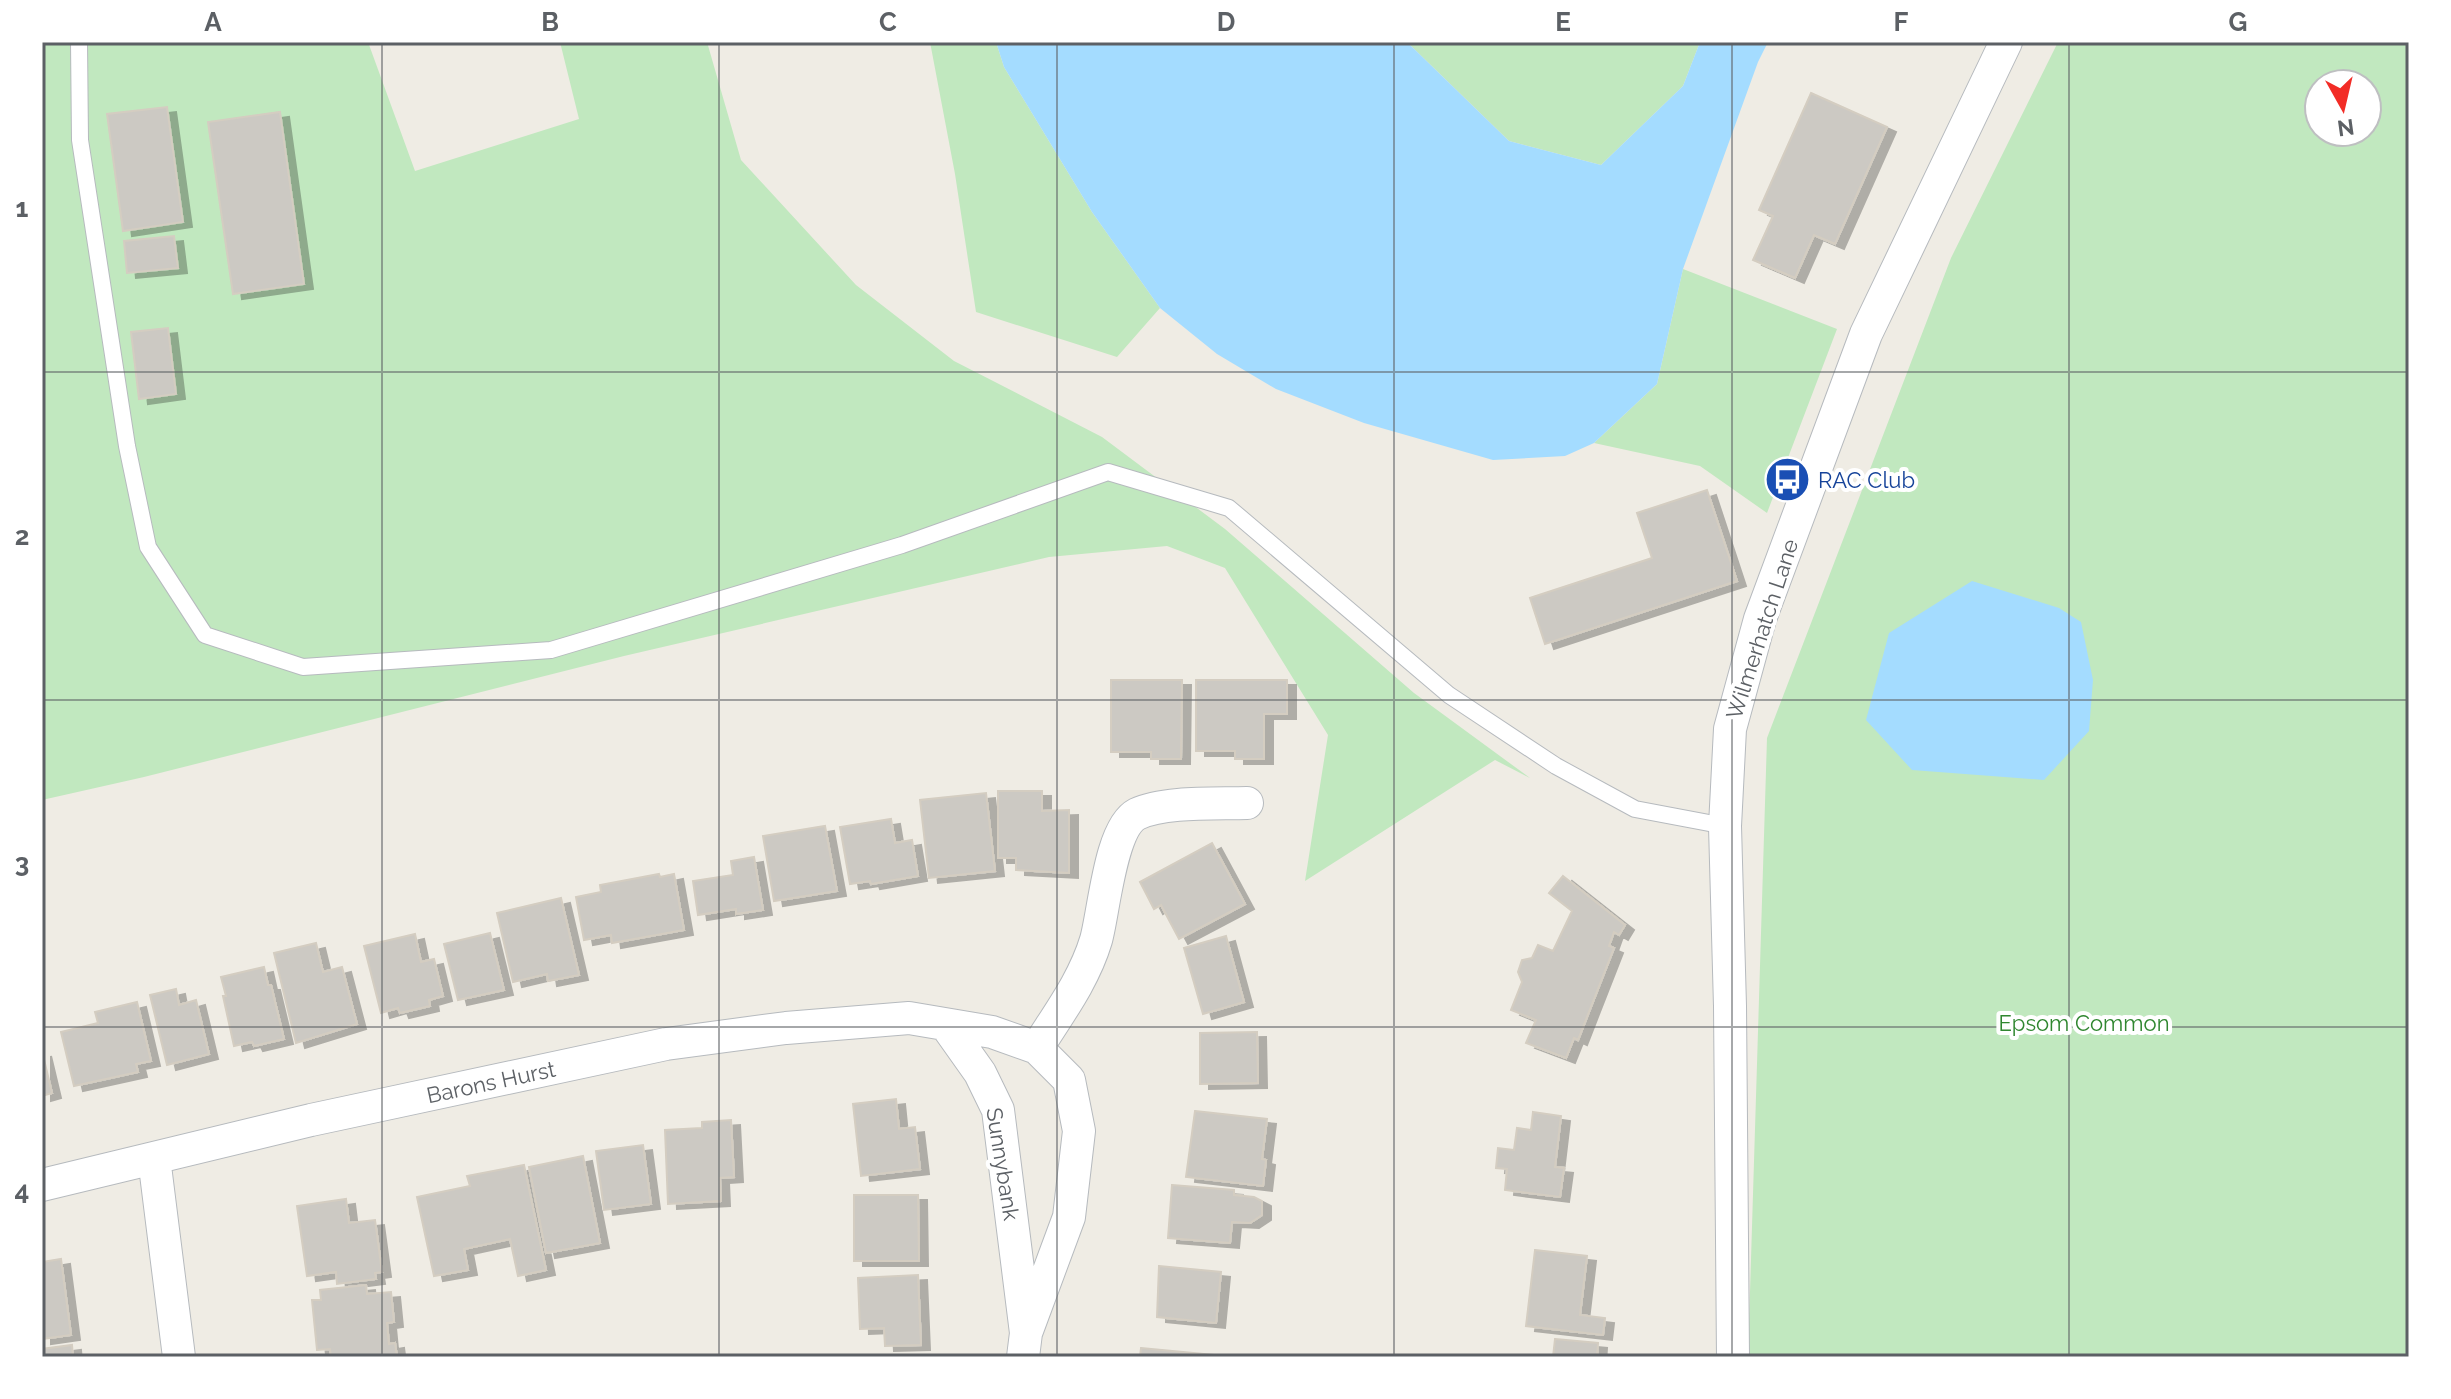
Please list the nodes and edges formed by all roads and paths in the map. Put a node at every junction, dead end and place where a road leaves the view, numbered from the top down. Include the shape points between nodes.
1 (79, 42) edge
2 (2006, 42) edge
3 (1247, 803) dead end
4 (1725, 826) junction
5 (946, 1025) junction
6 (1037, 1048) junction
7 (154, 1158) junction
8 (42, 1185) edge
9 (1024, 1345) edge
10 (179, 1357) edge
11 (1733, 1357) edge

1 - 4 lane via 80,140 148,547 205,635 303,667 551,650 902,545 1108,472 1229,508 1449,695 1556,766 1635,809
2 - 4 street, Wilmerhatch Lane via 1866,334 1760,619 1730,729
3 - 6 street via 1155,809 1128,820 1081,978
4 - 11 street, Wilmerhatch Lane
5 - 6 street, Sunnybank via 992,1032
5 - 7 street, Barons Hurst via 909,1018 666,1044
5 - 9 street, Sunnybank via 998,1110
6 - 9 street, Sunnybank via 1069,1080 1079,1131 1069,1217
7 - 8 street, Barons Hurst
7 - 10 street

